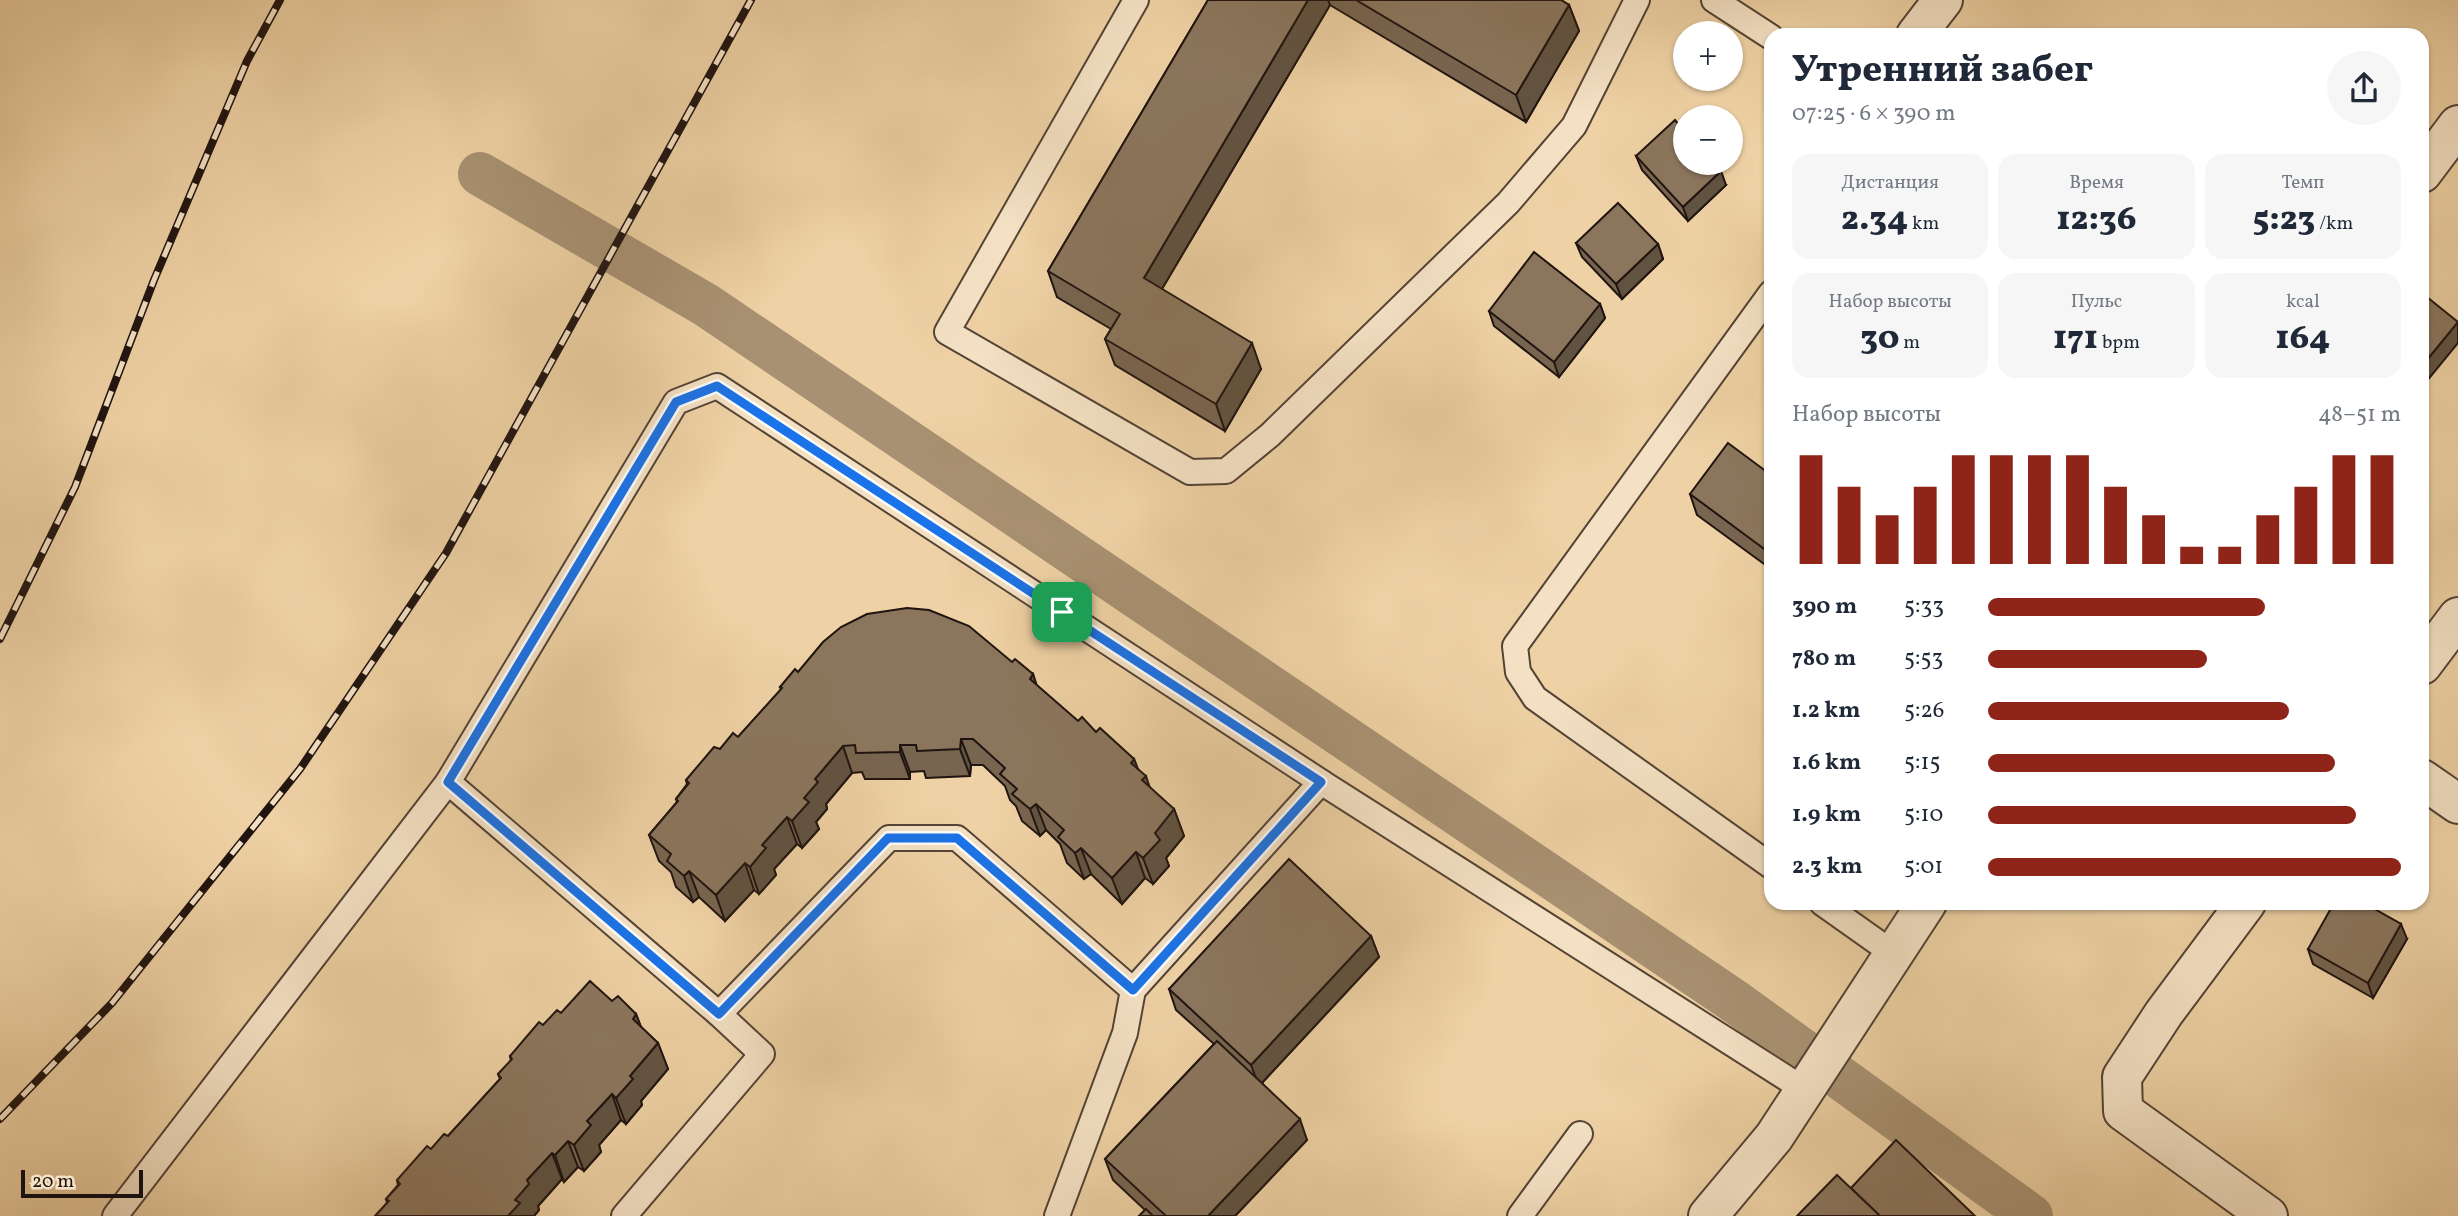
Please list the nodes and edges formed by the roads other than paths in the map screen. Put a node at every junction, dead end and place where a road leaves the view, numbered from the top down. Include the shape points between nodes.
1 (1136, 0) edge
2 (1637, 0) edge
3 (1714, 0) edge
4 (1943, 0) edge
5 (1921, 28) edge
6 (1764, 32) edge
7 (2458, 125) edge
8 (2429, 164) edge
9 (1764, 303) edge
10 (2458, 617) edge
11 (2429, 656) edge
12 (448, 782) junction
13 (1321, 782) junction
14 (2429, 784) edge
15 (2458, 804) edge
16 (1764, 861) edge
17 (1832, 910) edge
18 (1922, 910) edge
19 (2241, 910) edge
20 (1894, 954) junction
21 (1133, 990) junction
22 (719, 1014) junction
23 (1805, 1090) junction
24 (1580, 1134) dead end
25 (115, 1216) edge
26 (624, 1216) edge
27 (1057, 1216) edge
28 (1520, 1216) edge
29 (1708, 1216) edge
30 (2268, 1216) edge

1 - 2 lane via 947,332 1190,472 1226,471 1269,435 1508,204 1574,126
3 - 6 lane
4 - 5 street
7 - 8 street
9 - 16 lane via 1515,646 1518,672 1535,698
10 - 11 street
12 - 13 lane via 676,402 717,386
12 - 22 lane
12 - 25 lane
13 - 21 lane
13 - 23 lane
14 - 15 street
17 - 20 lane
18 - 20 street
19 - 30 street via 2122,1077 2123,1111
20 - 23 street
21 - 22 lane via 957,838 888,838
21 - 27 lane via 1125,1033
22 - 26 lane via 762,1054
23 - 29 street via 1774,1137
24 - 28 lane

